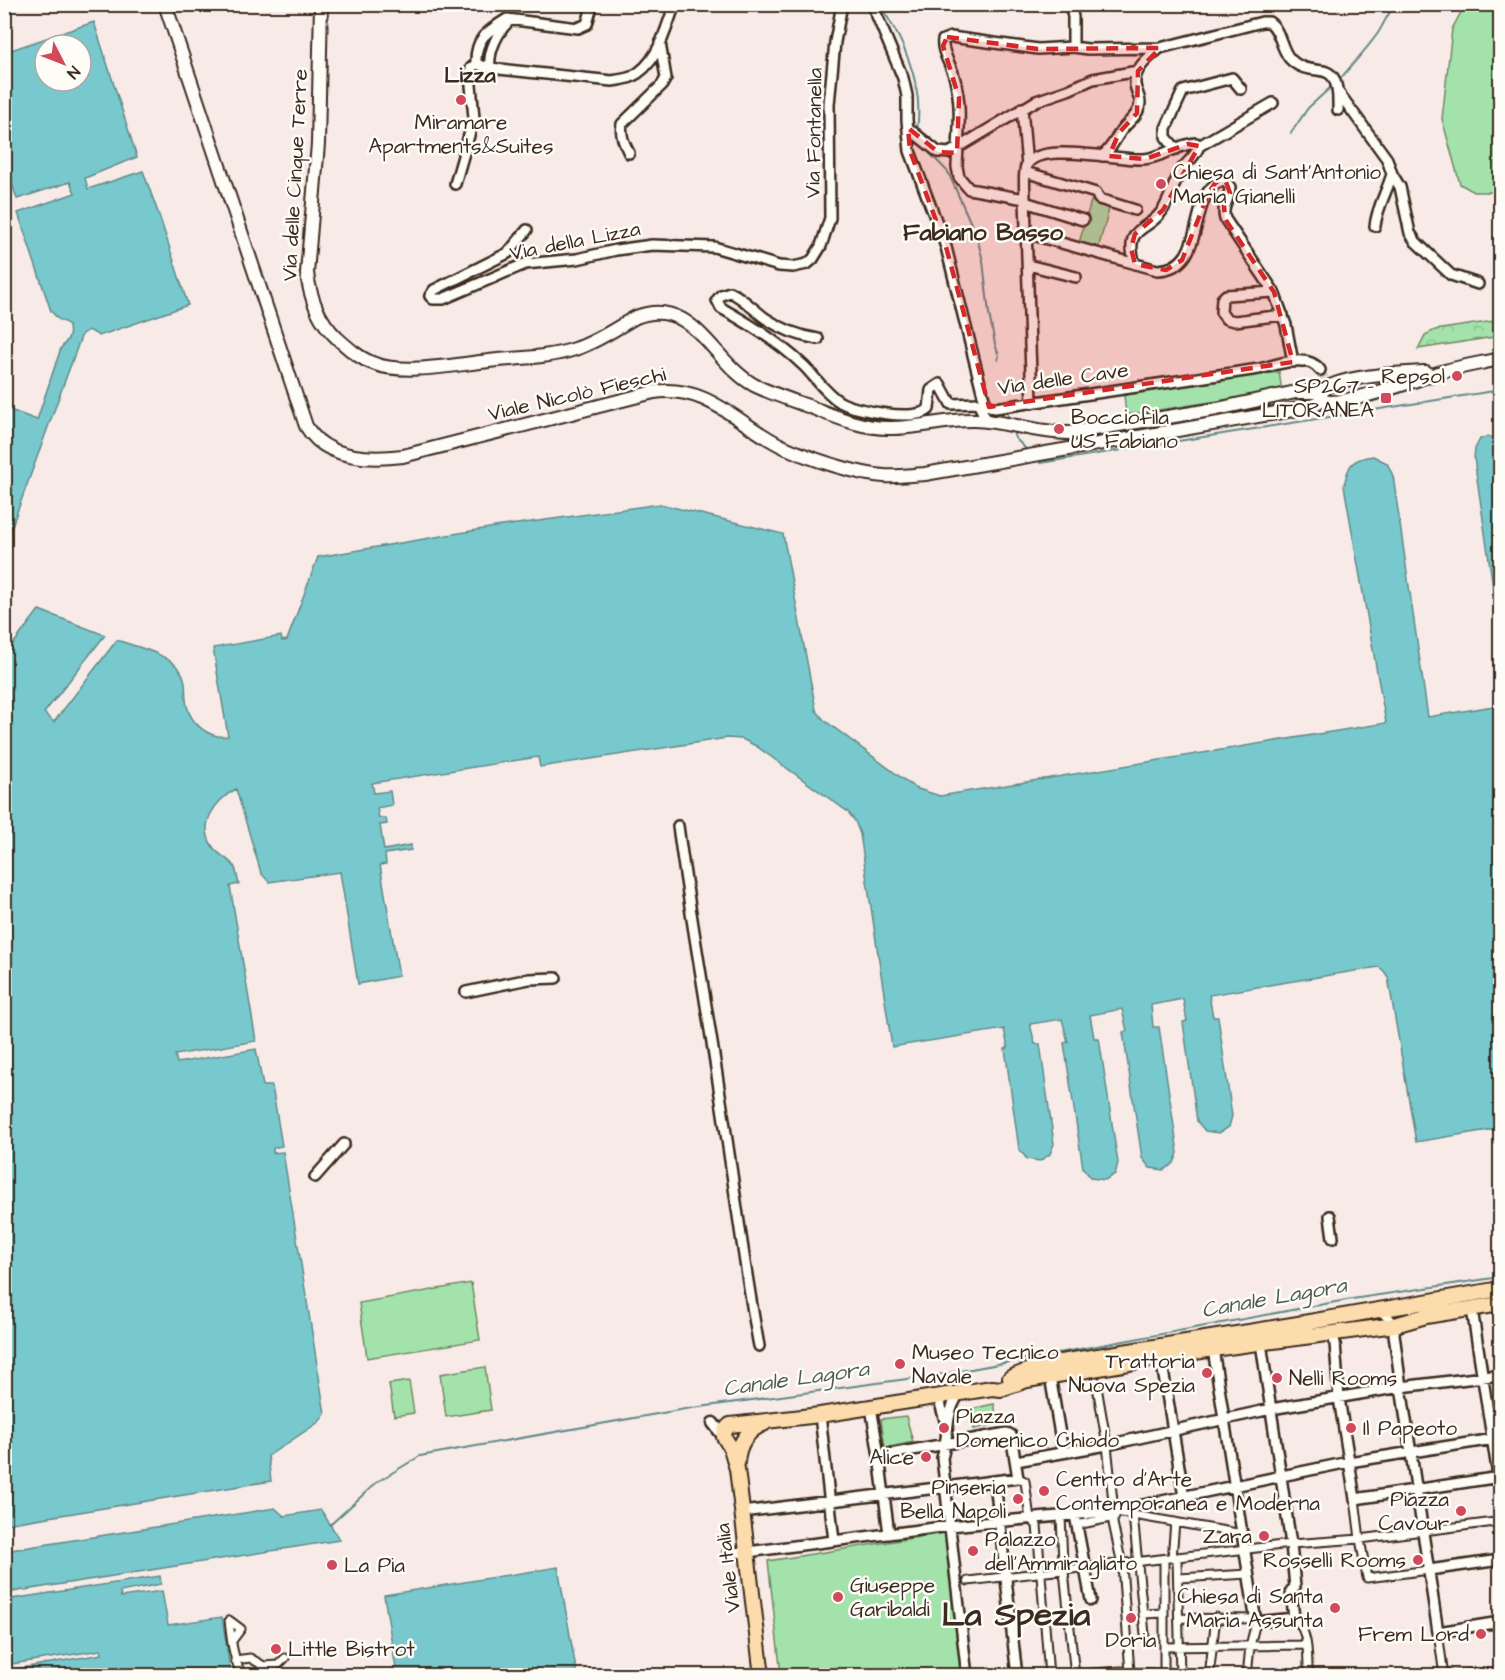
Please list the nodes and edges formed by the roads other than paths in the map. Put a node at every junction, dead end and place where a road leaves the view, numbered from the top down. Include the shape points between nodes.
1 (165, 4) edge
2 (321, 4) edge
3 (675, 4) edge
4 (842, 4) edge
5 (872, 4) edge
6 (1070, 4) edge
7 (1075, 4) edge
8 (591, 10) dead end
9 (1080, 17) dead end
10 (512, 19) junction
11 (660, 43) junction
12 (1073, 47) junction
13 (1160, 48) junction
14 (476, 64) junction
15 (490, 68) junction
16 (1138, 71) junction
17 (1241, 90) dead end
18 (1339, 93) junction
19 (1273, 103) dead end
20 (1022, 108) junction
21 (1338, 110) dead end
22 (910, 129) junction
23 (1114, 143) junction
24 (1199, 146) junction
25 (957, 148) junction
26 (1176, 149) junction
27 (629, 153) dead end
28 (1102, 156) junction
29 (1125, 158) junction
30 (1026, 169) junction
31 (1392, 174) junction
32 (455, 184) dead end
33 (1025, 200) junction
34 (1136, 210) dead end
35 (1083, 220) dead end
36 (1375, 226) dead end
37 (527, 230) dead end
38 (1026, 233) junction
39 (813, 259) joint
40 (1135, 264) junction
41 (1028, 265) junction
42 (1076, 277) dead end
43 (1478, 284) dead end
44 (1274, 292) junction
45 (1283, 315) junction
46 (818, 339) dead end
47 (1500, 359) edge
48 (1293, 362) junction
49 (1320, 370) dead end
50 (1445, 370) junction
51 (1328, 391) junction
52 (1032, 403) junction
53 (987, 421) junction
54 (678, 826) dead end
55 (556, 978) dead end
56 (466, 992) dead end
57 (344, 1144) dead end
58 (315, 1177) dead end
59 (1330, 1216) dead end
60 (1333, 1238) dead end
61 (1500, 1289) edge
62 (1500, 1304) edge
63 (1381, 1310) junction
64 (1472, 1310) junction
65 (1395, 1325) junction
66 (1332, 1333) junction
67 (1261, 1343) junction
68 (759, 1346) dead end
69 (1213, 1349) junction
70 (1161, 1358) junction
71 (1500, 1375) edge
72 (1050, 1376) junction
73 (1483, 1378) junction
74 (1096, 1381) dead end
75 (992, 1388) junction
76 (1401, 1388) junction
77 (960, 1393) junction
78 (938, 1396) junction
79 (1339, 1398) junction
80 (871, 1407) junction
81 (1271, 1409) junction
82 (820, 1415) junction
83 (1224, 1419) junction
84 (947, 1430) junction
85 (1173, 1430) junction
86 (1496, 1439) edge
87 (947, 1443) junction
88 (1107, 1445) junction
89 (1063, 1452) junction
90 (1412, 1453) junction
91 (879, 1456) junction
92 (1016, 1461) junction
93 (1349, 1462) junction
94 (1281, 1476) junction
95 (1018, 1478) junction
96 (1499, 1480) edge
97 (995, 1482) junction
98 (1235, 1486) junction
99 (945, 1488) junction
100 (1416, 1491) junction
101 (884, 1496) junction
102 (1184, 1497) junction
103 (1355, 1499) junction
104 (831, 1502) junction
105 (742, 1512) junction
106 (1113, 1514) junction
107 (1130, 1514) junction
108 (1075, 1515) junction
109 (1061, 1516) junction
110 (1030, 1518) junction
111 (999, 1521) junction
112 (1175, 1522) junction
113 (1495, 1522) dead end
114 (1077, 1525) junction
115 (950, 1526) junction
116 (1422, 1532) junction
117 (889, 1534) junction
118 (1243, 1534) junction
119 (1360, 1539) junction
120 (834, 1541) junction
121 (1291, 1545) junction
122 (1245, 1550) junction
123 (747, 1552) junction
124 (728, 1553) dead end
125 (1175, 1558) junction
126 (1164, 1560) junction
127 (1500, 1560) edge
128 (1138, 1563) junction
129 (1122, 1565) junction
130 (1086, 1569) junction
131 (1429, 1570) junction
132 (1065, 1571) junction
133 (1041, 1573) junction
134 (1249, 1574) junction
135 (1005, 1578) junction
136 (1178, 1578) junction
137 (968, 1581) joint
138 (956, 1584) junction
139 (1091, 1600) dead end
140 (1164, 1613) junction
141 (1143, 1614) junction
142 (1216, 1617) junction
143 (1179, 1618) junction
144 (1294, 1618) junction
145 (1256, 1620) junction
146 (1500, 1622) edge
147 (1438, 1632) junction
148 (1145, 1634) dead end
149 (232, 1641) dead end
150 (1306, 1645) junction
151 (1179, 1646) junction
152 (1211, 1646) junction
153 (1250, 1646) junction
154 (1164, 1647) junction
155 (285, 1658) dead end
156 (235, 1660) junction
157 (264, 1666) junction
158 (761, 1670) edge
159 (1130, 1672) junction
160 (1164, 1673) junction
161 (1144, 1674) edge
162 (1075, 1675) edge
163 (1180, 1675) edge
164 (1500, 1675) edge
165 (242, 1676) edge
166 (253, 1676) edge
167 (768, 1676) edge
168 (967, 1676) edge
169 (1017, 1676) edge
170 (1049, 1676) edge
171 (1054, 1676) edge
172 (1192, 1676) edge
173 (1209, 1676) edge
174 (1247, 1676) edge
175 (1308, 1676) edge
176 (1444, 1676) edge
177 (1451, 1676) edge

1 - 51 main road, Viale Nicolò Fieschi via 306,426 317,440 343,454 372,458 403,456 671,389 700,396 785,447 854,470 904,476 1299,409 1315,405
2 - 53 main road, Via delle Cinque Terre via 318,144 307,273 309,291 320,316 328,330 350,350 375,364 419,368 563,353 591,343 643,314 664,313 692,326 724,361 753,384 858,424 886,428
3 - 11 street
4 - 39 street, Via Fontanella via 829,104 830,218
5 - 22 street, Via delle Cave via 903,78
6 - 12 street
7 - 9 street
8 - 10 street via 587,24 578,28
10 - 14 street via 494,28 480,42 475,50
10 - 15 street via 499,33
11 - 15 street via 644,69 612,81
11 - 27 street via 666,78 622,124
12 - 13 street
12 - 25 street via 1038,49 945,38 943,46 959,98
13 - 16 street
13 - 18 street via 1269,22 1291,60 1306,68 1326,71
14 - 15 street
14 - 32 street via 470,74 474,118
16 - 20 street via 1093,79
16 - 23 street via 1137,113
17 - 26 street via 1232,78 1183,87 1166,128 1166,137
18 - 21 street
18 - 31 street via 1387,159
19 - 24 street
20 - 25 street
20 - 30 street
22 - 25 street via 938,152 949,153
22 - 52 street, Via delle Cave via 910,151 946,247 984,399 994,408
23 - 28 street
23 - 29 street
24 - 26 street via 1194,143
24 - 40 street via 1175,182 1163,210 1135,234 1131,248
25 - 33 street via 958,177 969,189
26 - 29 street via 1145,159
28 - 29 street
28 - 30 street via 1047,154 1030,161
30 - 33 street
30 - 34 street via 1096,193 1099,200
31 - 36 street via 1377,210
31 - 43 street via 1400,187 1410,233 1416,242 1451,275
33 - 35 street
33 - 38 street
37 - 39 street, Via della Lizza via 508,253 434,290 430,296 443,299 525,264 577,260 652,244 714,247 779,266 803,266
38 - 40 street
38 - 41 street
40 - 44 street via 1157,270 1175,267 1188,252 1213,185 1226,182 1230,193 1224,204 1225,219
41 - 42 street
41 - 52 street
44 - 45 street
44 - 45 street via 1226,295 1221,312 1226,319 1235,321
45 - 48 street
46 - 53 street via 777,324 730,292 717,300 721,308 781,346 830,394 852,407 901,415 926,412 930,390 940,384 951,404 978,403
47 - 50 main road, Viale Nicolò Fieschi
48 - 49 street, Via delle Cave via 1308,362
48 - 52 street, Via delle Cave
50 - 51 main road, Viale Nicolò Fieschi via 1365,377
50 - 51 main road, Viale Nicolò Fieschi via 1368,395
51 - 53 main road, Via delle Cinque Terre via 1300,391 1069,433 1048,433
54 - 68 street
55 - 56 street
57 - 58 street
59 - 60 street
61 - 63 main road
62 - 64 main road
63 - 65 street
63 - 75 main road via 1042,1365
64 - 65 main road
64 - 73 street
65 - 66 main road
65 - 76 street
66 - 67 main road
66 - 79 street
67 - 69 main road
67 - 81 street
69 - 70 main road
69 - 83 street
70 - 72 main road
70 - 85 street
71 - 73 street
72 - 75 main road
72 - 89 street
73 - 76 street
73 - 86 street
74 - 88 street
75 - 77 main road
76 - 79 street
76 - 90 street
77 - 78 main road
77 - 84 street via 952,1402
78 - 80 main road
78 - 84 street
79 - 81 street
79 - 93 street
80 - 82 main road
80 - 91 street
81 - 83 street
81 - 94 street
82 - 104 street
82 - 105 main road, Viale Italia via 770,1422 735,1435
83 - 85 street
83 - 98 street
84 - 87 street
85 - 88 street
85 - 102 street
86 - 90 street
86 - 96 street
87 - 91 street
87 - 92 street via 1007,1433 1011,1435
87 - 99 street via 942,1458
88 - 89 street
88 - 106 street
89 - 92 street
90 - 93 street
90 - 100 street
91 - 101 street
92 - 95 street
93 - 94 street
93 - 103 street
94 - 98 street
94 - 121 street
95 - 97 street
95 - 110 street via 1025,1481
96 - 100 street
97 - 99 street
97 - 111 street
98 - 102 street
98 - 118 street
99 - 101 street
99 - 115 street
100 - 103 street
100 - 116 street
101 - 104 street
101 - 117 street
102 - 106 street
103 - 119 street
104 - 105 street
104 - 120 street
105 - 123 main road, Viale Italia
106 - 107 street
106 - 108 street
106 - 114 street
106 - 129 street
107 - 112 street
107 - 128 street
108 - 109 street
108 - 114 street
109 - 110 street
109 - 132 street
110 - 111 street
110 - 133 street via 1037,1526
111 - 115 street
111 - 135 street
112 - 118 street
112 - 125 street
113 - 116 street
114 - 130 street
115 - 117 street
115 - 138 street
116 - 119 street
116 - 131 street
117 - 120 street
118 - 122 street
119 - 121 street
119 - 131 street via 1367,1578
120 - 123 street
121 - 122 street
121 - 144 street
122 - 125 street
122 - 134 street
123 - 124 street
123 - 158 main road, Viale Italia
125 - 126 street
125 - 136 street
126 - 128 street
126 - 140 street
127 - 131 street
128 - 129 street
128 - 141 street
129 - 130 street
129 - 159 street
130 - 132 street
130 - 139 street
131 - 147 street
132 - 133 street
132 - 162 street
133 - 135 street
133 - 170 street
134 - 136 street
134 - 145 street
135 - 137 street
135 - 169 street
136 - 143 street
137 - 138 street
138 - 168 street
140 - 141 street
140 - 154 street
141 - 148 street
142 - 143 street
142 - 145 street
142 - 152 street
143 - 151 street
144 - 145 street
144 - 150 street via 1304,1631
145 - 153 street
146 - 147 street
147 - 176 street
149 - 156 street
150 - 153 street
150 - 175 street
151 - 152 street
151 - 154 street
151 - 163 street
152 - 153 street
152 - 173 street
153 - 174 street
154 - 160 street
155 - 157 street via 278,1665
156 - 157 street via 250,1658
156 - 165 street
157 - 166 street
158 - 167 main road, Viale Italia
159 - 161 street
159 - 162 street
160 - 161 street
160 - 163 street
162 - 171 street
163 - 172 street
164 - 177 street

